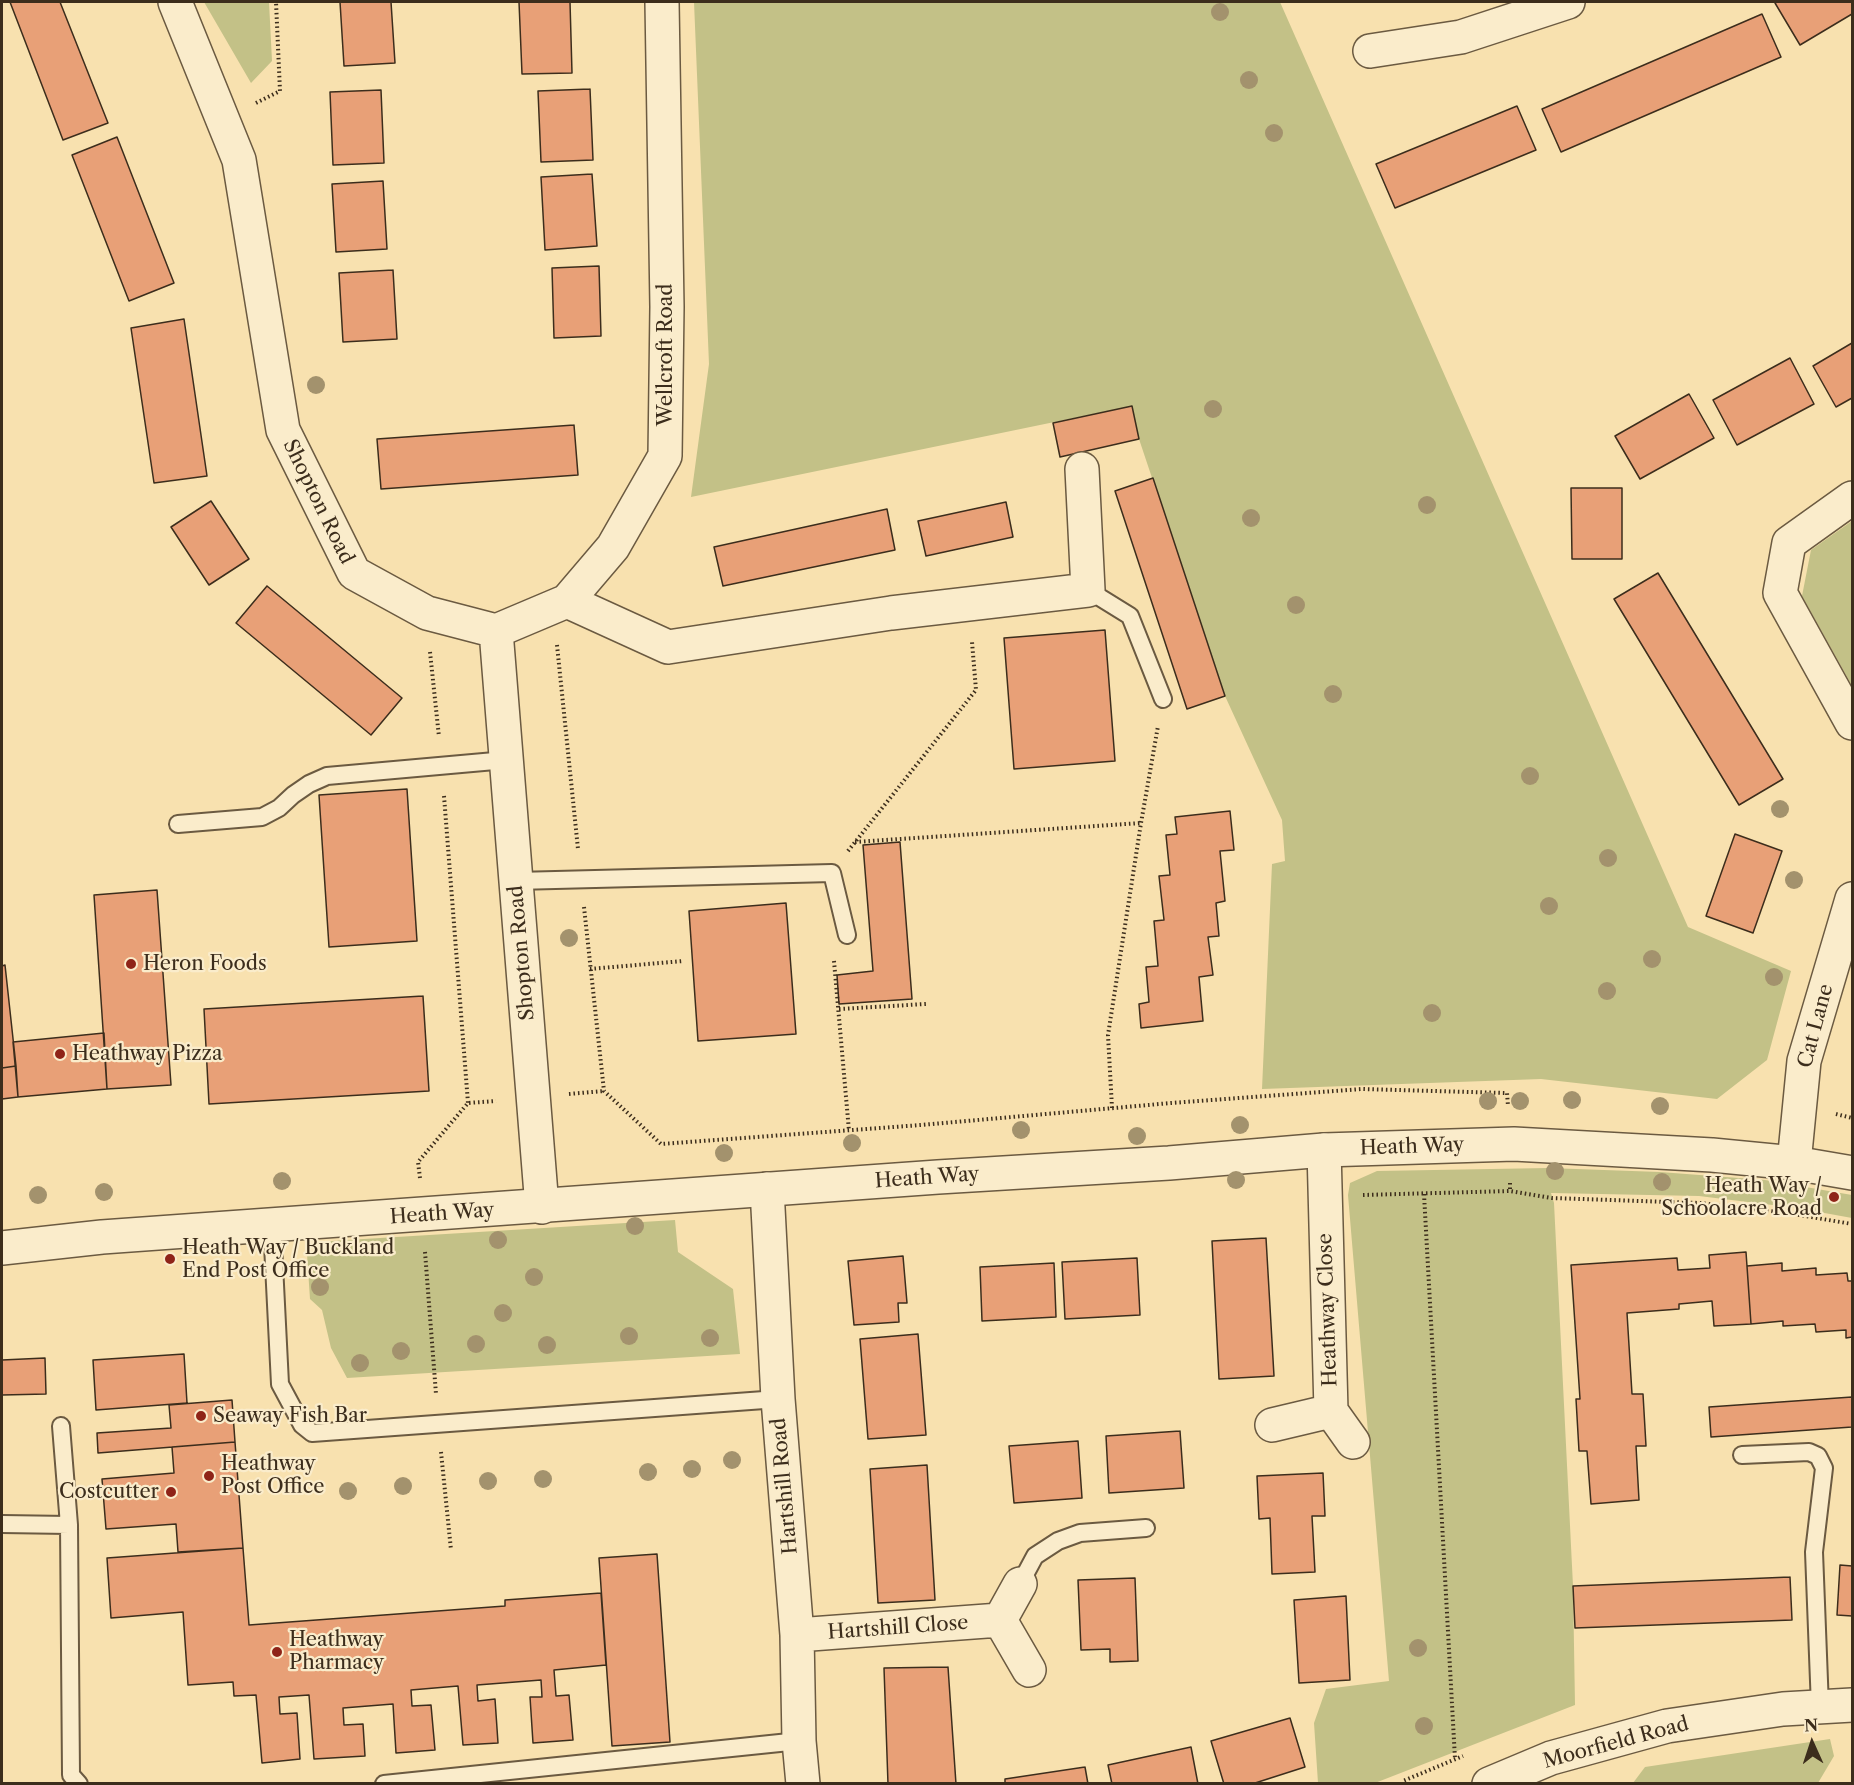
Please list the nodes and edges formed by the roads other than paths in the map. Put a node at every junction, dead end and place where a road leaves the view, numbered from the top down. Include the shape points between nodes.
1 (175, 2) edge
2 (662, 2) edge
3 (1568, 2) edge
4 (1370, 51) dead end
5 (1082, 469) dead end
6 (1852, 498) edge
7 (1088, 590) junction
8 (578, 606) junction
9 (496, 631) junction
10 (1163, 699) road end
11 (1852, 723) edge
12 (506, 760) junction
13 (178, 824) dead end
14 (516, 881) junction
15 (1850, 917) edge
16 (847, 935) road end
17 (1324, 1150) junction
18 (1794, 1163) junction
19 (1852, 1173) edge
20 (767, 1189) junction
21 (542, 1207) junction
22 (272, 1225) junction
23 (2, 1248) edge
24 (778, 1399) junction
25 (1331, 1411) junction
26 (1272, 1425) dead end
27 (61, 1426) dead end
28 (1353, 1442) dead end
29 (1742, 1455) dead end
30 (2, 1524) edge
31 (69, 1525) junction
32 (1146, 1528) dead end
33 (1020, 1584) joint
34 (1000, 1620) junction
35 (797, 1635) junction
36 (1029, 1670) dead end
37 (1852, 1705) edge
38 (1820, 1707) junction
39 (799, 1741) junction
40 (1552, 1771) edge
41 (79, 1784) edge
42 (384, 1784) edge
43 (803, 1784) edge
44 (1490, 1784) edge

1 - 9 street, Shopton Road via 239,160 283,430 354,573 427,613
2 - 8 street, Wellcroft Road via 665,456
3 - 4 street via 1461,37
5 - 7 street
6 - 11 street via 1789,543 1779,593
7 - 8 street via 880,615 668,647
7 - 10 lane via 1130,616
8 - 9 street, Wellcroft Road
9 - 12 street, Shopton Road
12 - 13 lane via 327,776 309,783 262,817
12 - 14 street, Shopton Road
14 - 16 lane via 832,873
14 - 21 street, Shopton Road
15 - 18 street, Cat Lane via 1804,1061
17 - 18 street, Heath Way via 1509,1145
17 - 20 street, Heath Way
17 - 25 street, Heathway Close
18 - 19 street, Heath Way
20 - 21 street, Heath Way
20 - 24 street, Hartshill Road
21 - 22 street, Heath Way
22 - 23 street, Heath Way
22 - 24 lane via 280,1384 302,1425 312,1433
24 - 35 street, Hartshill Road
25 - 26 street, Heathway Close
25 - 28 street
27 - 31 lane
29 - 38 lane via 1809,1452 1818,1456 1824,1468 1814,1552
30 - 31 lane
31 - 41 lane via 70,1776
32 - 33 lane via 1080,1533 1058,1541 1035,1556
33 - 34 street
34 - 35 street, Hartshill Close
34 - 36 street
35 - 39 street, Hartshill Road
37 - 38 street, Moorfield Road
38 - 40 street, Moorfield Road via 1667,1726
39 - 42 lane
39 - 43 street, Hartshill Road
40 - 44 street, Moorfield Road

